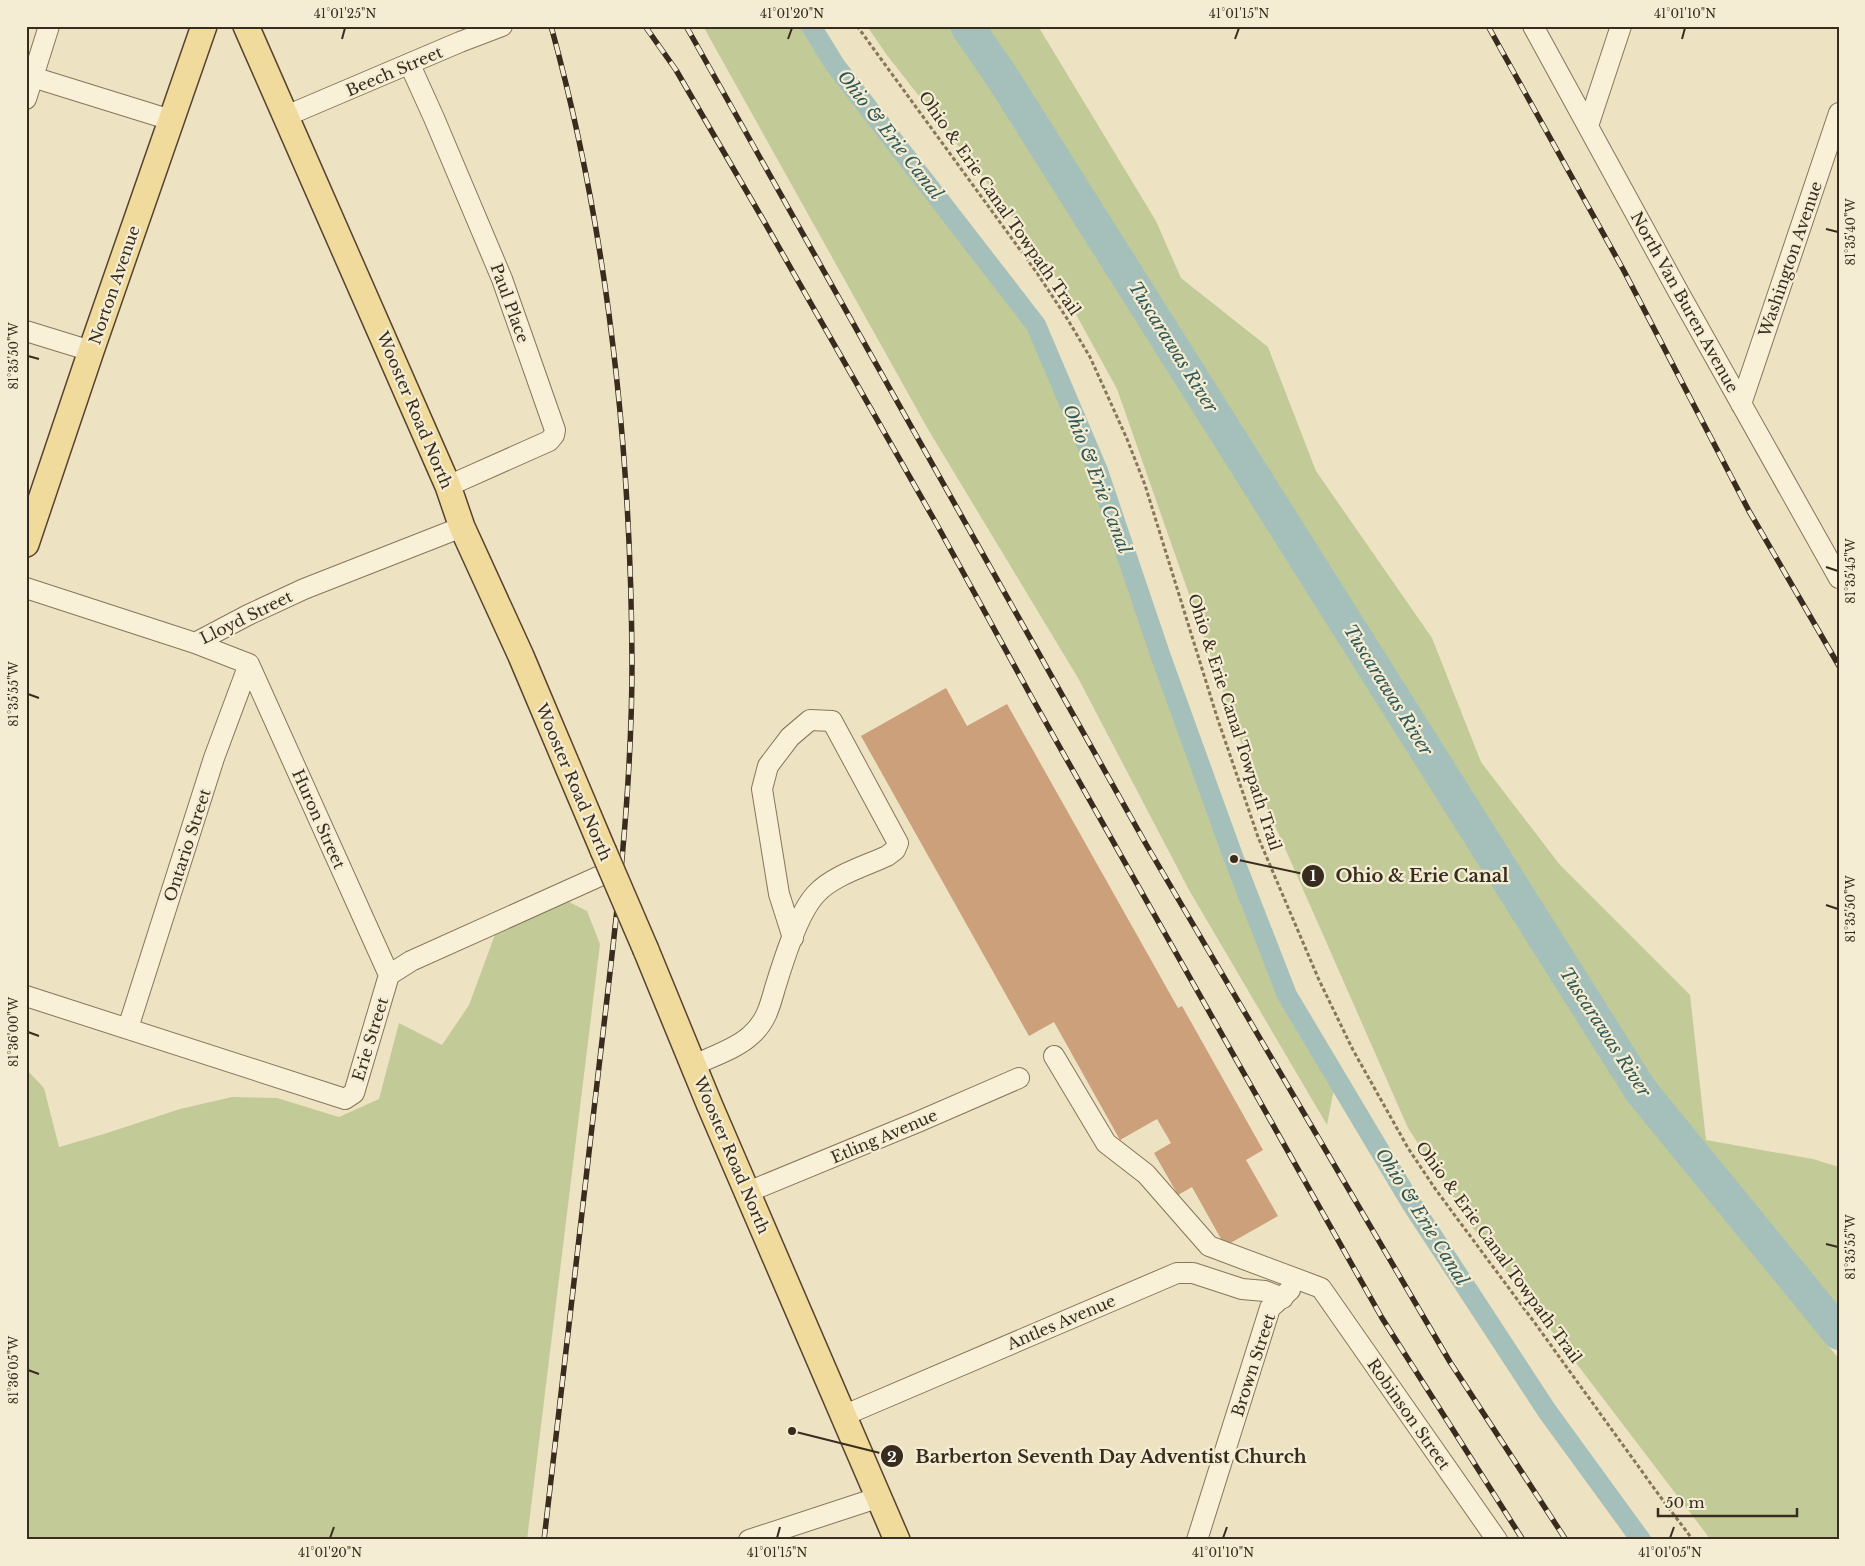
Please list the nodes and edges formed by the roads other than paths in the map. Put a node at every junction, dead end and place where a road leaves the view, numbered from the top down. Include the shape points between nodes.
1 (49, 26) edge
2 (204, 26) edge
3 (246, 26) edge
4 (502, 26) edge
5 (1533, 26) edge
6 (1620, 26) edge
7 (410, 65) junction
8 (30, 76) edge
9 (26, 99) edge
10 (1839, 113) edge
11 (286, 116) junction
12 (171, 120) junction
13 (1588, 126) junction
14 (1830, 171) edge
15 (26, 331) edge
16 (91, 351) junction
17 (1741, 404) junction
18 (448, 486) junction
19 (462, 527) junction
20 (26, 544) edge
21 (1839, 578) edge
22 (26, 588) edge
23 (195, 643) junction
24 (249, 664) junction
25 (604, 866) junction
26 (793, 938) junction
27 (389, 975) junction
28 (26, 996) edge
29 (128, 1028) junction
30 (1054, 1056) dead end
31 (694, 1066) junction
32 (1019, 1078) dead end
33 (748, 1192) junction
34 (1298, 1281) junction
35 (1283, 1298) junction
36 (844, 1415) junction
37 (880, 1497) junction
38 (749, 1540) edge
39 (897, 1540) edge
40 (1197, 1540) edge
41 (1497, 1540) edge

1 - 8 street
2 - 12 main road, Norton Avenue
3 - 11 main road, Wooster Road North
4 - 7 street, Beech Street
5 - 13 street, North Van Buren Avenue
6 - 13 street
7 - 11 street, Beech Street
7 - 18 street, Paul Place via 502,280 555,430 549,441
8 - 9 street
8 - 12 street
10 - 14 street, Washington Avenue
11 - 18 main road, Wooster Road North
12 - 16 main road, Norton Avenue
13 - 17 street, North Van Buren Avenue
14 - 17 street, Washington Avenue
15 - 16 street
16 - 20 main road, Norton Avenue
17 - 21 street, North Van Buren Avenue
18 - 19 main road, Wooster Road North
19 - 23 street, Lloyd Street via 304,589
19 - 25 main road, Wooster Road North via 521,656
22 - 23 street, Lloyd Street
23 - 24 street
24 - 27 street, Huron Street
24 - 29 street, Ontario Street via 214,758
25 - 27 street, Erie Street via 410,961
25 - 31 main road, Wooster Road North, bridge via 646,950
26 - 26 street via 804,911 816,894 828,884 886,856 895,850 898,843 832,721 810,720 790,737 768,766 762,789 779,894
26 - 31 street via 769,1011 761,1025 750,1036
27 - 29 street, Erie Street via 354,1093 345,1099
28 - 29 street, Erie Street
30 - 34 street via 1106,1143 1146,1174 1209,1246
31 - 33 main road, Wooster Road North
32 - 33 street, Etling Avenue
33 - 36 main road, Wooster Road North
34 - 35 street, Brown Street
34 - 41 street, Robinson Street via 1321,1288
35 - 36 street, Antles Avenue via 1193,1273 1177,1273
35 - 40 street, Brown Street via 1270,1308
36 - 37 main road, Wooster Road North
37 - 38 street
37 - 39 main road, Wooster Road North

